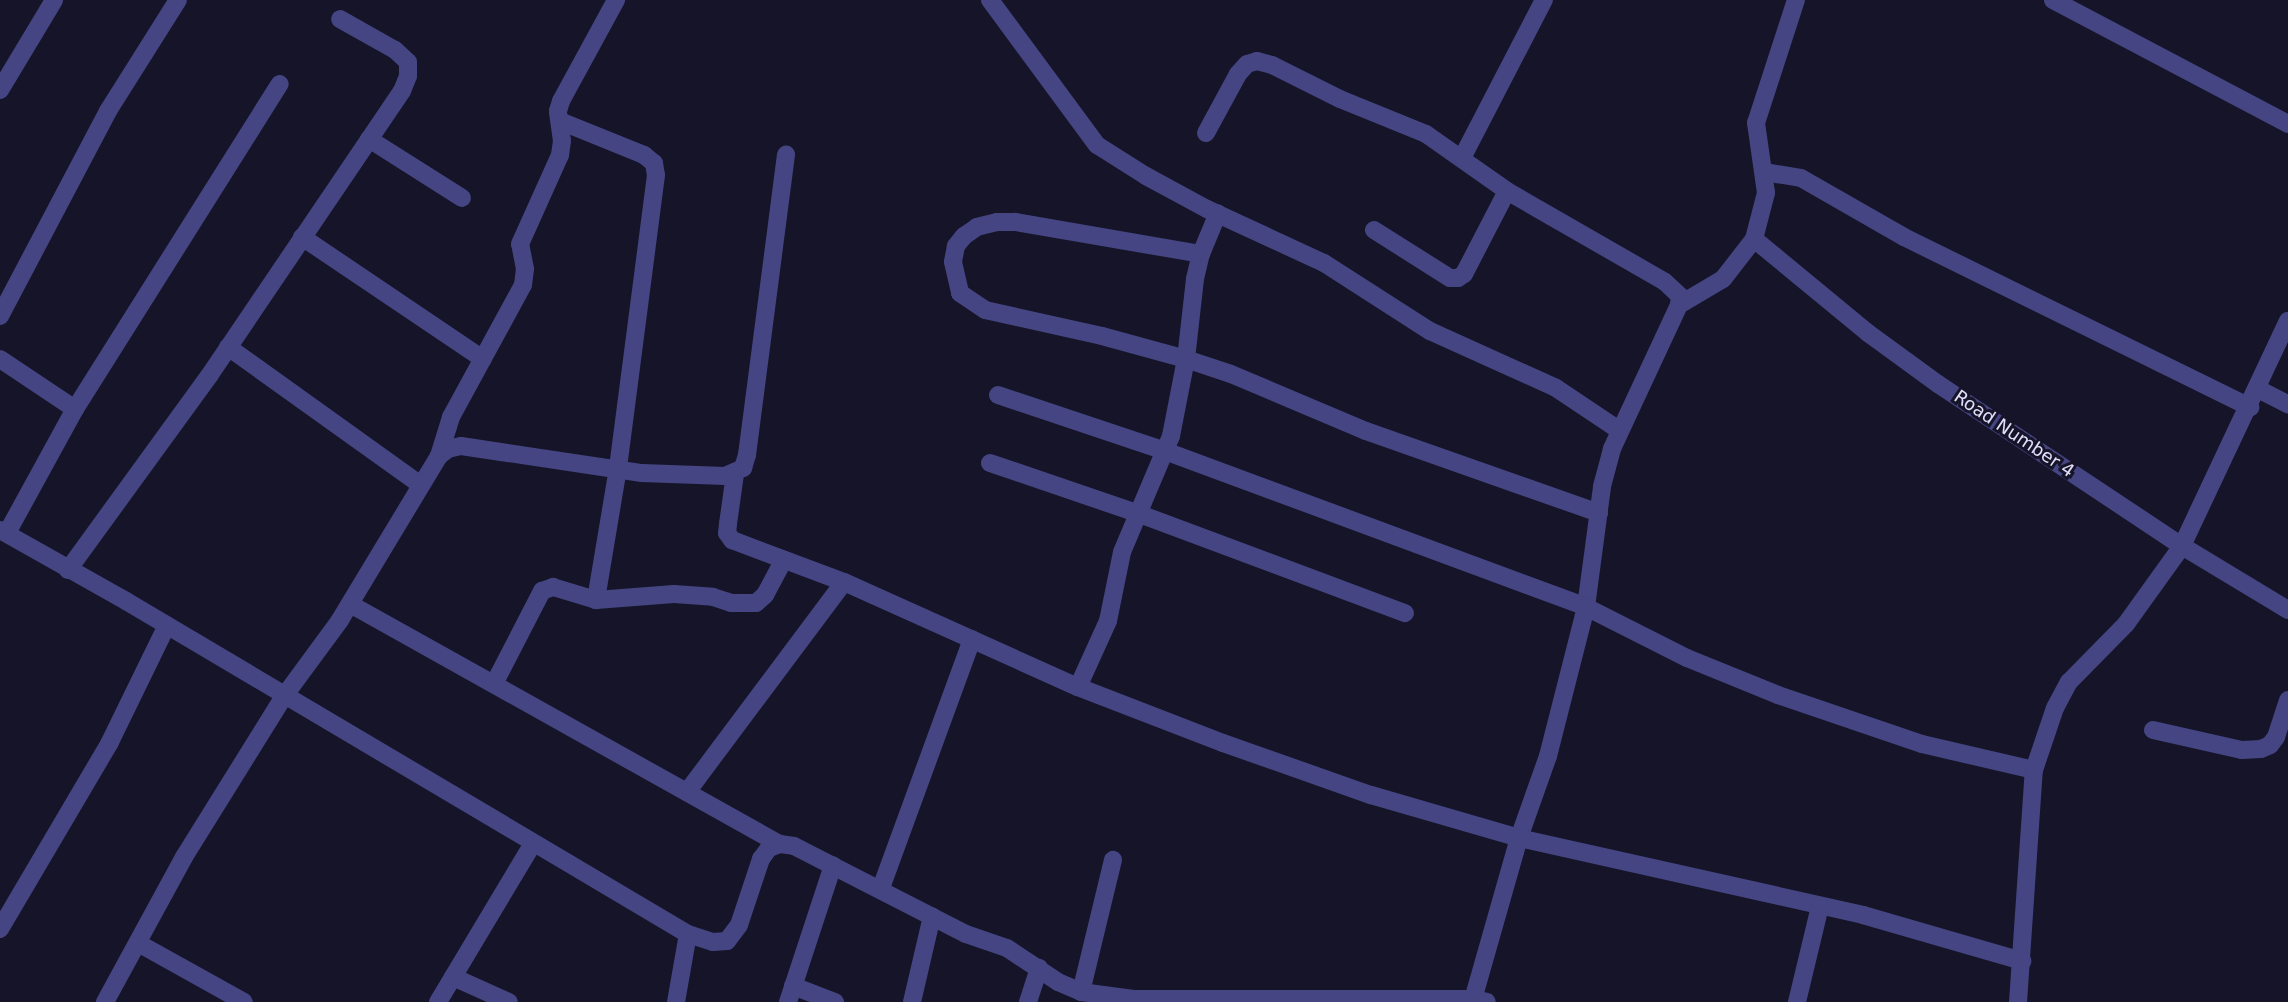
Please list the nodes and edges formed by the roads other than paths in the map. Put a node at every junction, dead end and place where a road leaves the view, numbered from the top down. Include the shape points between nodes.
1 (54, 0) edge
2 (178, 0) edge
3 (616, 0) edge
4 (990, 0) edge
5 (1544, 0) edge
6 (1796, 0) edge
7 (2053, 0) edge
8 (340, 19) dead end
9 (280, 84) dead end
10 (0, 90) edge
11 (560, 121) junction
12 (2288, 124) edge
13 (1206, 133) dead end
14 (369, 139) junction
15 (786, 155) dead end
16 (1462, 158) junction
17 (1764, 172) junction
18 (1507, 191) junction
19 (462, 198) dead end
20 (1218, 214) junction
21 (1374, 230) dead end
22 (302, 237) junction
23 (1754, 239) junction
24 (1201, 254) junction
25 (1679, 305) junction
26 (0, 316) edge
27 (2288, 321) edge
28 (228, 347) junction
29 (0, 359) edge
30 (483, 359) junction
31 (1186, 359) junction
32 (2258, 389) junction
33 (998, 395) dead end
34 (2288, 404) edge
35 (2249, 407) junction
36 (75, 410) junction
37 (1619, 430) junction
38 (1166, 451) junction
39 (439, 456) junction
40 (990, 463) dead end
41 (618, 468) junction
42 (735, 474) junction
43 (421, 485) junction
44 (1138, 513) junction
45 (1599, 513) junction
46 (3, 532) edge
47 (2182, 547) junction
48 (784, 560) junction
49 (68, 569) junction
50 (845, 582) junction
51 (596, 600) junction
52 (351, 604) junction
53 (1586, 607) junction
54 (2288, 610) edge
55 (1405, 613) dead end
56 (167, 625) junction
57 (972, 639) junction
58 (494, 684) junction
59 (1078, 687) junction
60 (285, 695) junction
61 (2288, 700) edge
62 (2153, 730) dead end
63 (2034, 770) junction
64 (687, 792) junction
65 (1520, 838) junction
66 (533, 843) junction
67 (780, 844) junction
68 (1113, 860) dead end
69 (833, 865) junction
70 (881, 888) junction
71 (1820, 906) junction
72 (932, 916) junction
73 (0, 929) edge
74 (688, 934) junction
75 (138, 943) junction
76 (2022, 961) junction
77 (1038, 968) junction
78 (453, 977) junction
79 (1081, 992) junction
80 (790, 994) edge
81 (1480, 1000) edge
82 (105, 1002) edge
83 (244, 1002) edge
84 (438, 1002) edge
85 (509, 1002) edge
86 (676, 1002) edge
87 (835, 1002) edge
88 (912, 1002) edge
89 (1028, 1002) edge
90 (1797, 1002) edge
91 (2018, 1002) edge

1 - 10 street
2 - 26 street via 108,111
3 - 11 street via 561,101
4 - 20 street via 1097,145
5 - 16 street
6 - 17 street via 1756,123
7 - 12 street
8 - 14 street via 408,62 402,91
9 - 36 street
11 - 30 street via 560,155 520,244 523,285
11 - 41 street via 644,155 654,163 656,174
13 - 16 street via 1238,74 1258,61 1408,124
14 - 19 street
14 - 22 street
15 - 42 street via 747,455 743,468
16 - 18 street
17 - 23 street via 1766,193
17 - 35 street via 1810,183 1904,237
18 - 21 street via 1458,278 1450,278
18 - 25 street via 1665,282 1677,290
20 - 24 street
20 - 37 street via 1324,263 1430,331 1556,388
22 - 28 street
22 - 30 street
23 - 25 street via 1723,279
23 - 47 street, Road Number 4 via 1938,384
24 - 31 street
24 - 31 street via 997,222 964,236 953,262 960,293 985,310
25 - 37 street
27 - 32 street
28 - 43 street
28 - 49 street
29 - 36 street
30 - 39 street via 451,417
31 - 38 street
31 - 45 street via 1366,431
32 - 34 street
32 - 35 street
33 - 38 street
35 - 47 street
36 - 46 street
37 - 45 street
38 - 44 street
38 - 53 street
39 - 41 street via 461,446
39 - 43 street
40 - 44 street
41 - 42 street
41 - 51 street
42 - 48 street via 727,533 743,546
43 - 52 street
44 - 55 street
44 - 59 street via 1115,574 1108,621
45 - 53 street
46 - 49 street
47 - 54 street, Road Number 4
47 - 63 street via 2126,624 2069,682
48 - 50 street
48 - 51 street via 756,603 674,594
49 - 56 street
50 - 57 street
50 - 64 street
51 - 58 street via 553,587 542,591
52 - 58 street
52 - 60 street
53 - 63 street via 1687,658 1778,695 1922,744
53 - 65 street via 1548,756
56 - 60 street
56 - 73 street via 109,744
57 - 59 street
57 - 70 street
58 - 64 street
59 - 65 street via 1371,796
60 - 66 street
60 - 75 street via 184,857
61 - 62 street via 2276,737 2261,749 2242,750
63 - 76 street
64 - 67 street
65 - 71 street
65 - 81 street
66 - 74 street
66 - 78 street
67 - 69 street
67 - 74 street via 769,848 761,859 738,925 727,941
68 - 79 street
69 - 70 street
69 - 80 street
70 - 72 street
71 - 76 street
71 - 90 street
72 - 77 street via 1007,948
72 - 88 street
74 - 86 street
75 - 82 street
75 - 83 street
76 - 91 street
77 - 79 street
77 - 89 street
78 - 84 street
78 - 85 street
79 - 81 street via 1134,999
80 - 87 street

